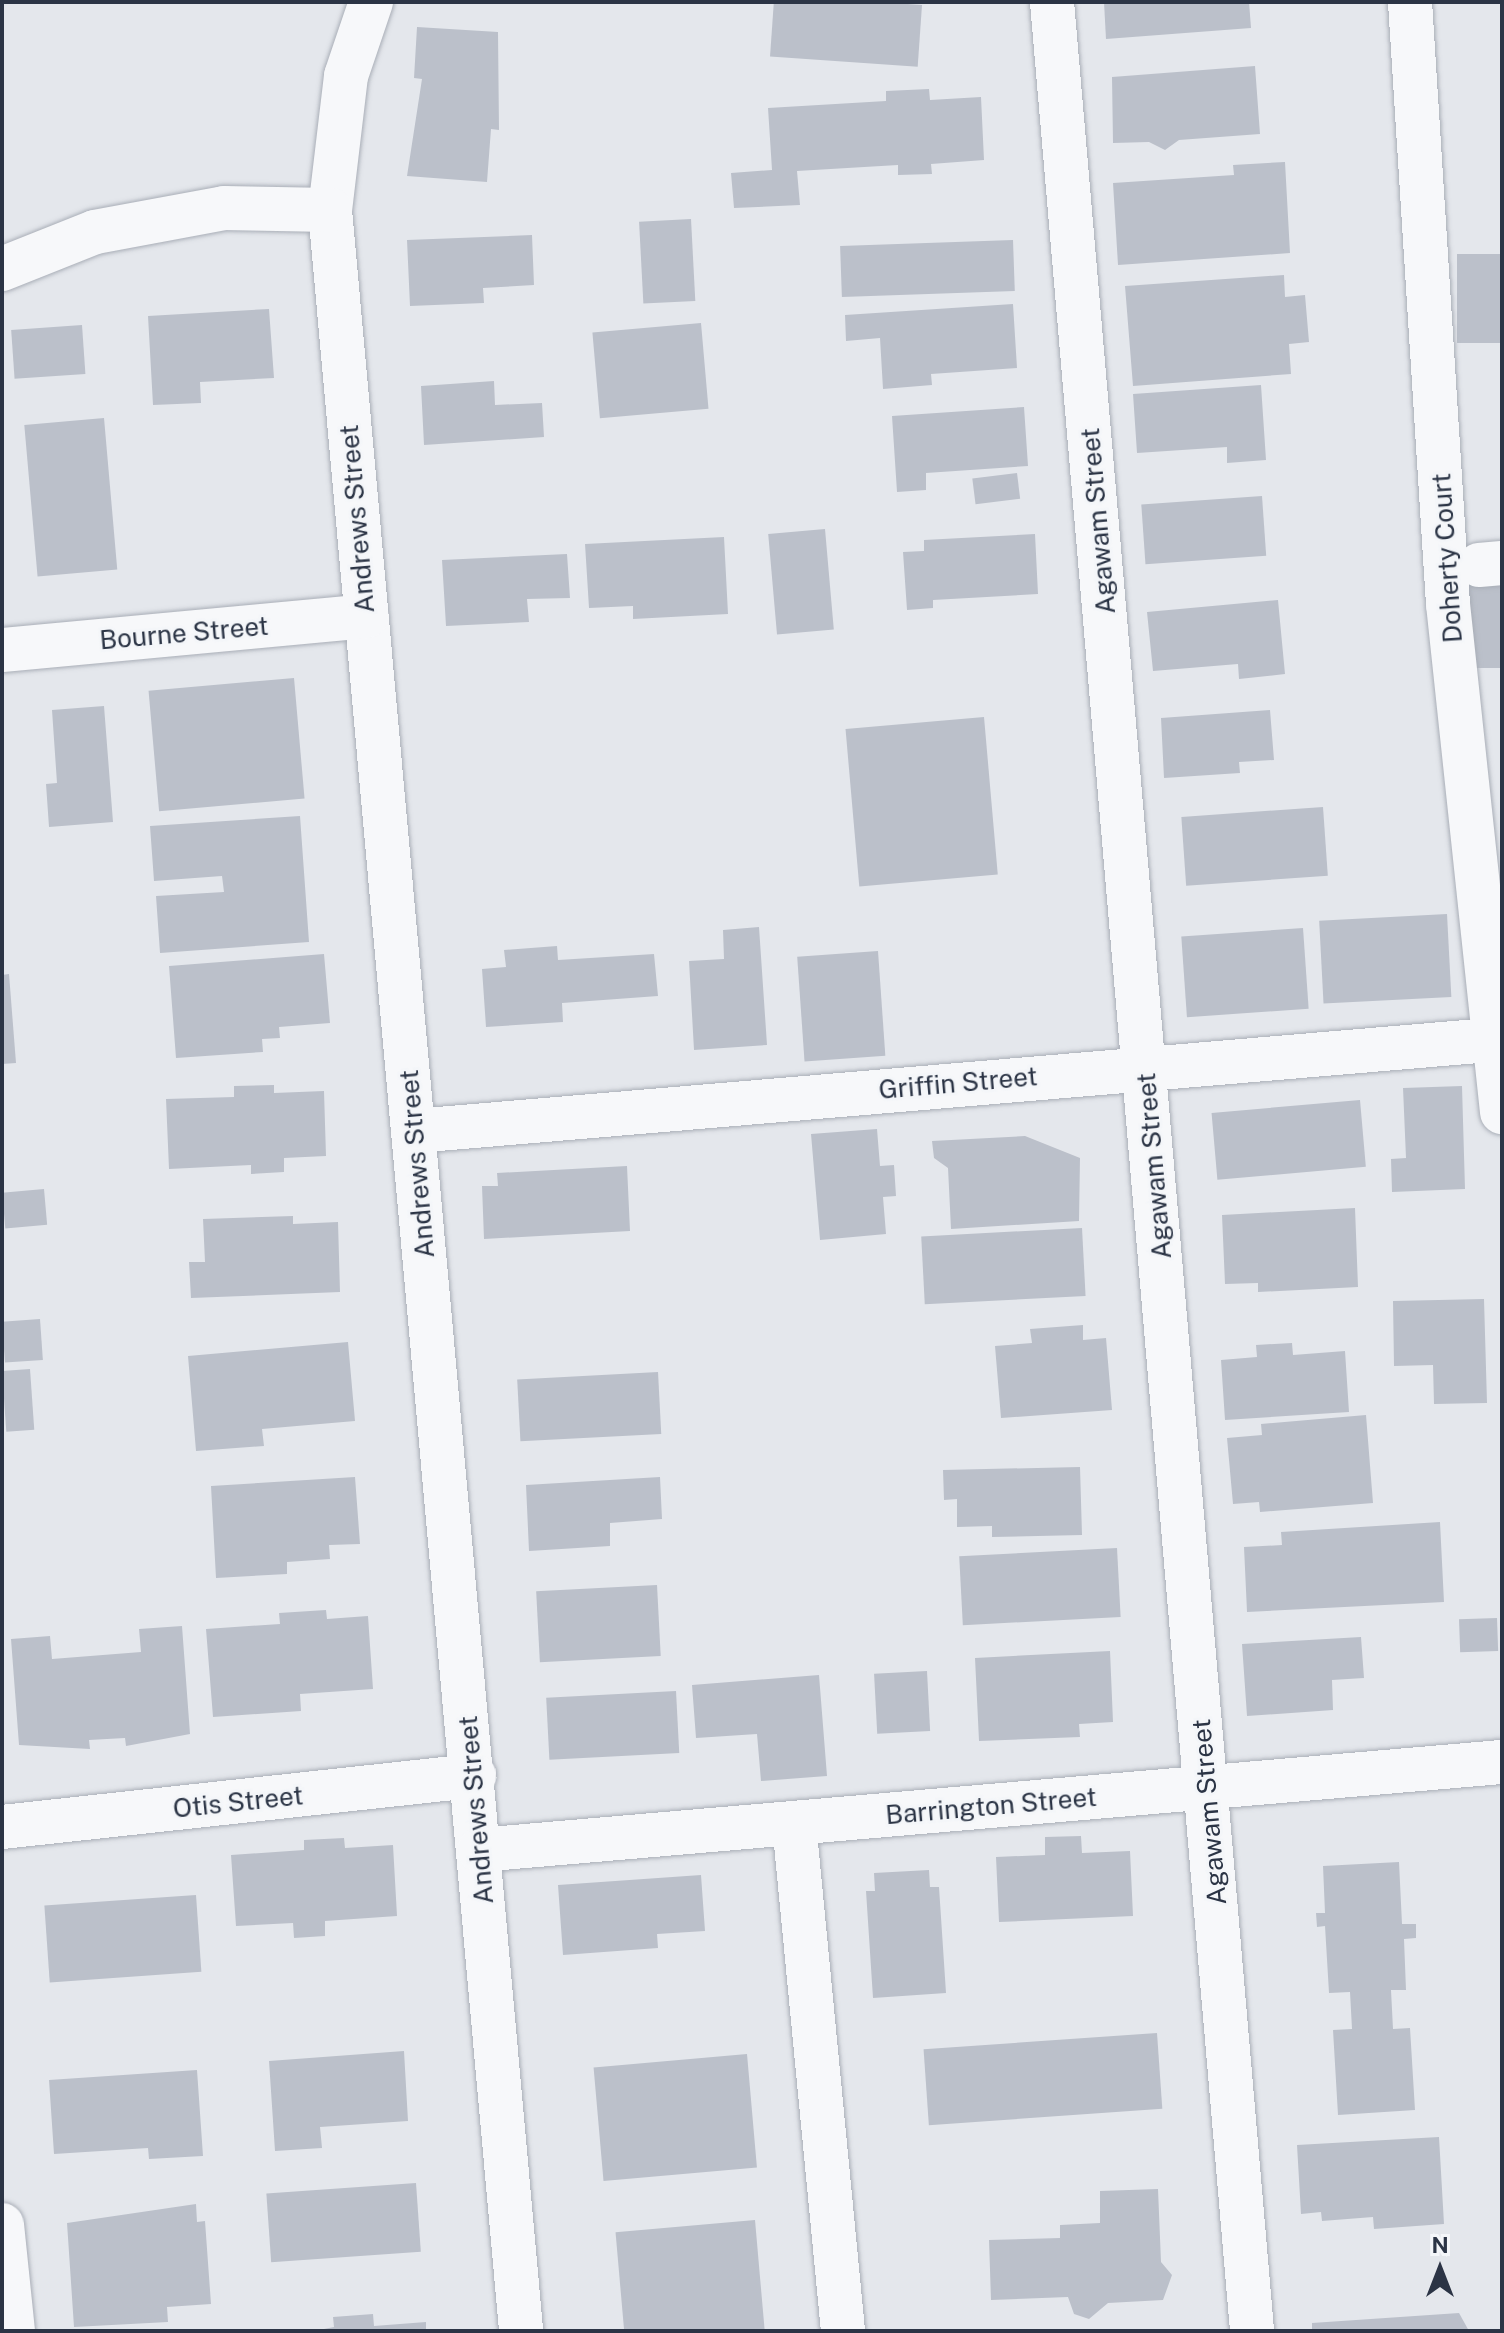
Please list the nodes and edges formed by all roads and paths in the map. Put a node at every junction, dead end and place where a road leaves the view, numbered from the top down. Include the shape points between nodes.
1 (1052, 2) edge
2 (1410, 2) edge
3 (355, 9) edge
4 (330, 210) junction
5 (2, 269) edge
6 (366, 616) junction
7 (2, 650) edge
8 (1499, 1040) edge
9 (1146, 1066) junction
10 (1502, 1112) edge
11 (415, 1131) junction
12 (1502, 1762) edge
13 (474, 1776) junction
14 (1207, 1787) junction
15 (794, 1823) junction
16 (2, 1827) edge
17 (479, 1850) junction
18 (2, 2225) edge
19 (13, 2331) edge
20 (521, 2331) edge
21 (843, 2331) edge
22 (1252, 2331) edge

1 - 9 street, Agawam Street
2 - 8 street, Doherty Court via 1448,604
3 - 4 street, Andrews Street
4 - 5 street via 224,208 95,232
4 - 6 street, Andrews Street
6 - 7 street, Bourne Street
6 - 11 street, Andrews Street
8 - 9 street, Griffin Street
8 - 10 street, Doherty Court
9 - 11 street, Griffin Street
9 - 14 street, Agawam Street
11 - 13 street, Andrews Street
12 - 14 street, Barrington Street
13 - 16 street, Otis Street
13 - 17 street, Andrews Street
14 - 15 street, Barrington Street
14 - 22 street, Agawam Street
15 - 17 street, Barrington Street
15 - 21 street
17 - 20 street, Andrews Street
18 - 19 street

